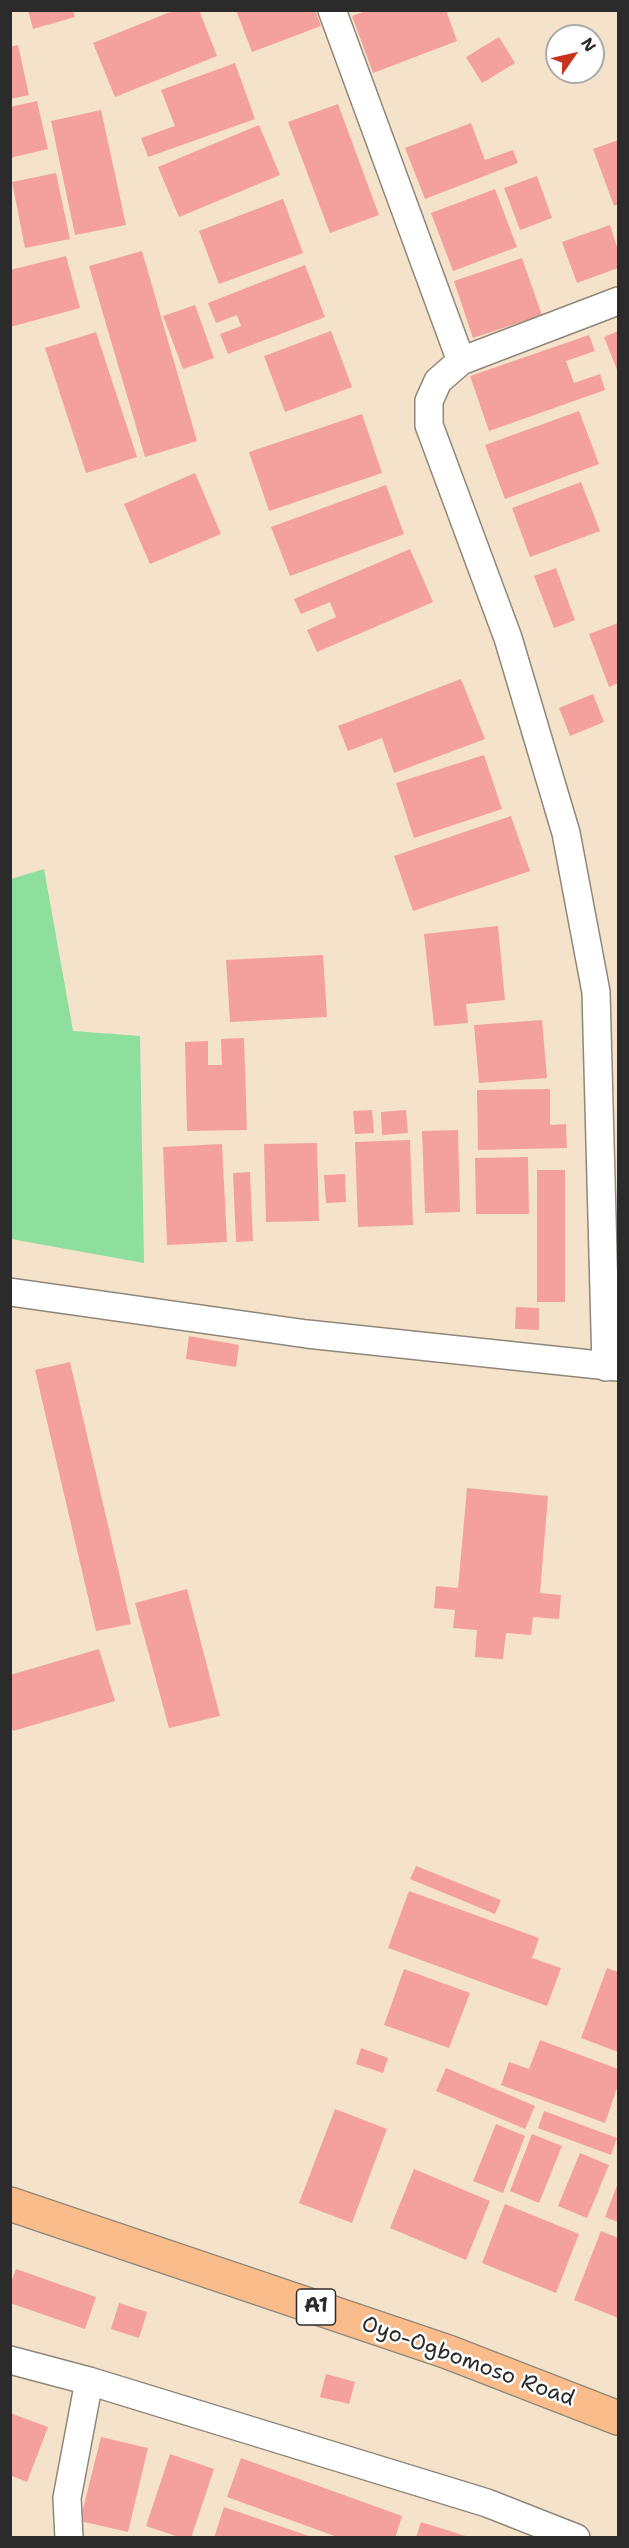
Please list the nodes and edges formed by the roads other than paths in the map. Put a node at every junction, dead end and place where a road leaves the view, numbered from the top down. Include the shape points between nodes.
1 (333, 10) edge
2 (618, 301) edge
3 (461, 361) junction
4 (10, 1292) edge
5 (612, 1367) edge
6 (10, 2204) edge
7 (10, 2360) edge
8 (89, 2381) junction
9 (618, 2418) edge
10 (69, 2538) edge
11 (576, 2538) edge

1 - 3 street
2 - 3 street
3 - 5 street via 438,381 429,401 429,424 508,638 566,832 596,992
4 - 5 street via 307,1334
6 - 9 highway, Oyo-Ogbomoso Road / A1 via 448,2352
7 - 8 street
8 - 10 street via 67,2498
8 - 11 street via 487,2503

